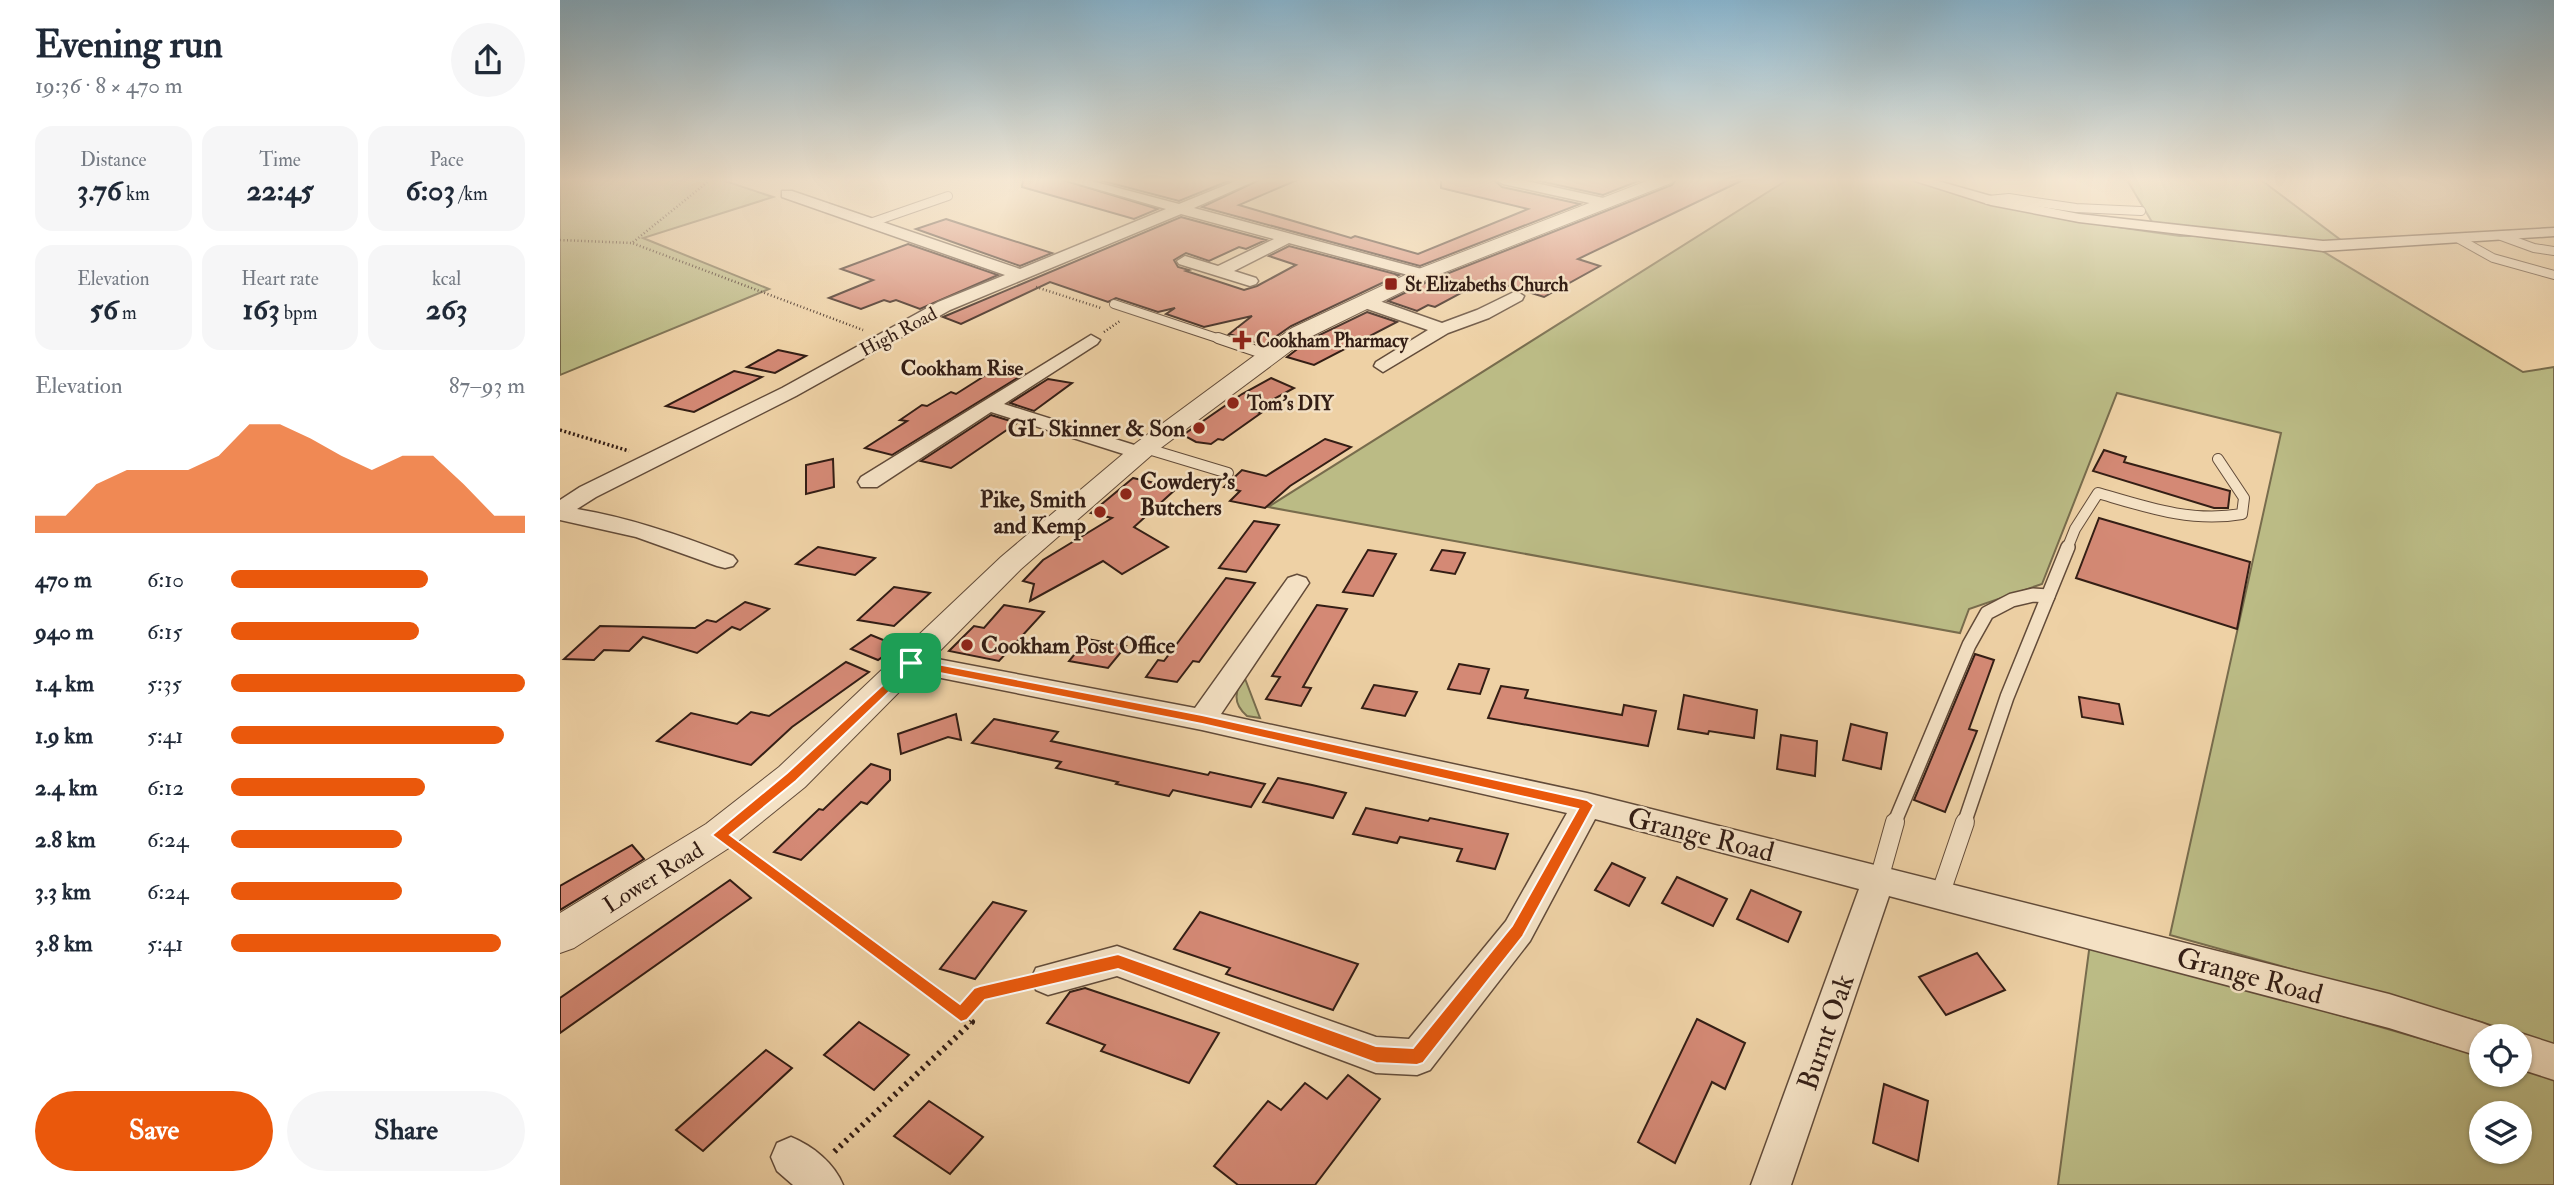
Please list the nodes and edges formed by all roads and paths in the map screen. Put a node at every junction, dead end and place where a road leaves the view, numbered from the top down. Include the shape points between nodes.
1 (642, 235) edge
2 (908, 235) edge
3 (1115, 235) edge
4 (1272, 235) edge
5 (1520, 235) edge
6 (2230, 235) edge
7 (2510, 235) edge
8 (2501, 236) junction
9 (1286, 239) junction
10 (2459, 239) junction
11 (560, 240) edge
12 (632, 243) junction
13 (2554, 251) edge
14 (1185, 261) dead end
15 (1221, 271) junction
16 (1423, 274) junction
17 (2554, 275) edge
18 (1014, 276) junction
19 (1251, 281) dead end
20 (1516, 296) dead end
21 (1362, 301) junction
22 (1113, 309) junction
23 (1442, 329) junction
24 (884, 337) junction
25 (1090, 344) joint
26 (1268, 355) junction
27 (1383, 366) dead end
28 (991, 406) junction
29 (560, 430) edge
30 (1142, 451) junction
31 (656, 459) junction
32 (2218, 459) dead end
33 (1228, 472) dead end
34 (874, 474) dead end
35 (560, 511) edge
36 (724, 561) dead end
37 (1297, 583) dead end
38 (2048, 596) junction
39 (911, 663) junction
40 (1202, 720) junction
41 (1587, 805) junction
42 (719, 835) junction
43 (1879, 879) junction
44 (1940, 895) junction
45 (560, 935) edge
46 (1048, 979) joint
47 (961, 1014) junction
48 (2469, 1036) edge
49 (2532, 1055) edge
50 (2554, 1062) edge
51 (808, 1172) edge
52 (1771, 1185) edge

1 - 12 path
2 - 18 street
3 - 18 street, High Road
4 - 9 street
5 - 16 street, Lower Road
6 - 10 street via 2323,246
7 - 8 street
8 - 10 street
8 - 13 lane
9 - 15 street
9 - 16 street
10 - 17 lane via 2493,258
11 - 12 path
12 - 24 path
14 - 15 street
15 - 19 street
16 - 21 street, Lower Road
18 - 22 path
18 - 24 street, High Road
20 - 23 street
21 - 23 street
21 - 26 street, Lower Road
22 - 25 path via 1126,317
22 - 26 lane
23 - 27 street
24 - 31 street, High Road via 789,393
25 - 28 street
26 - 30 street, Lower Road
28 - 30 street
28 - 34 street
29 - 31 path
30 - 33 lane
30 - 39 street, Lower Road via 1011,563
31 - 35 street, High Road
32 - 38 lane via 2244,498 2242,514 2219,520 2186,517 2098,493 2074,529
35 - 36 street
37 - 40 street
38 - 43 lane via 2012,600 1987,613 1898,811
38 - 44 lane via 2007,698
39 - 40 street, Grange Road
39 - 42 street, Lower Road via 792,777
40 - 41 street, Grange Road
41 - 43 street, Grange Road
41 - 46 street via 1518,931 1417,1057 1376,1055 1118,961
42 - 45 street, Lower Road
42 - 47 path
43 - 44 street, Grange Road
43 - 52 street, Burnt Oak
44 - 48 street, Grange Road via 2389,1011
46 - 47 path via 980,994
47 - 51 path via 972,1022
49 - 50 street

